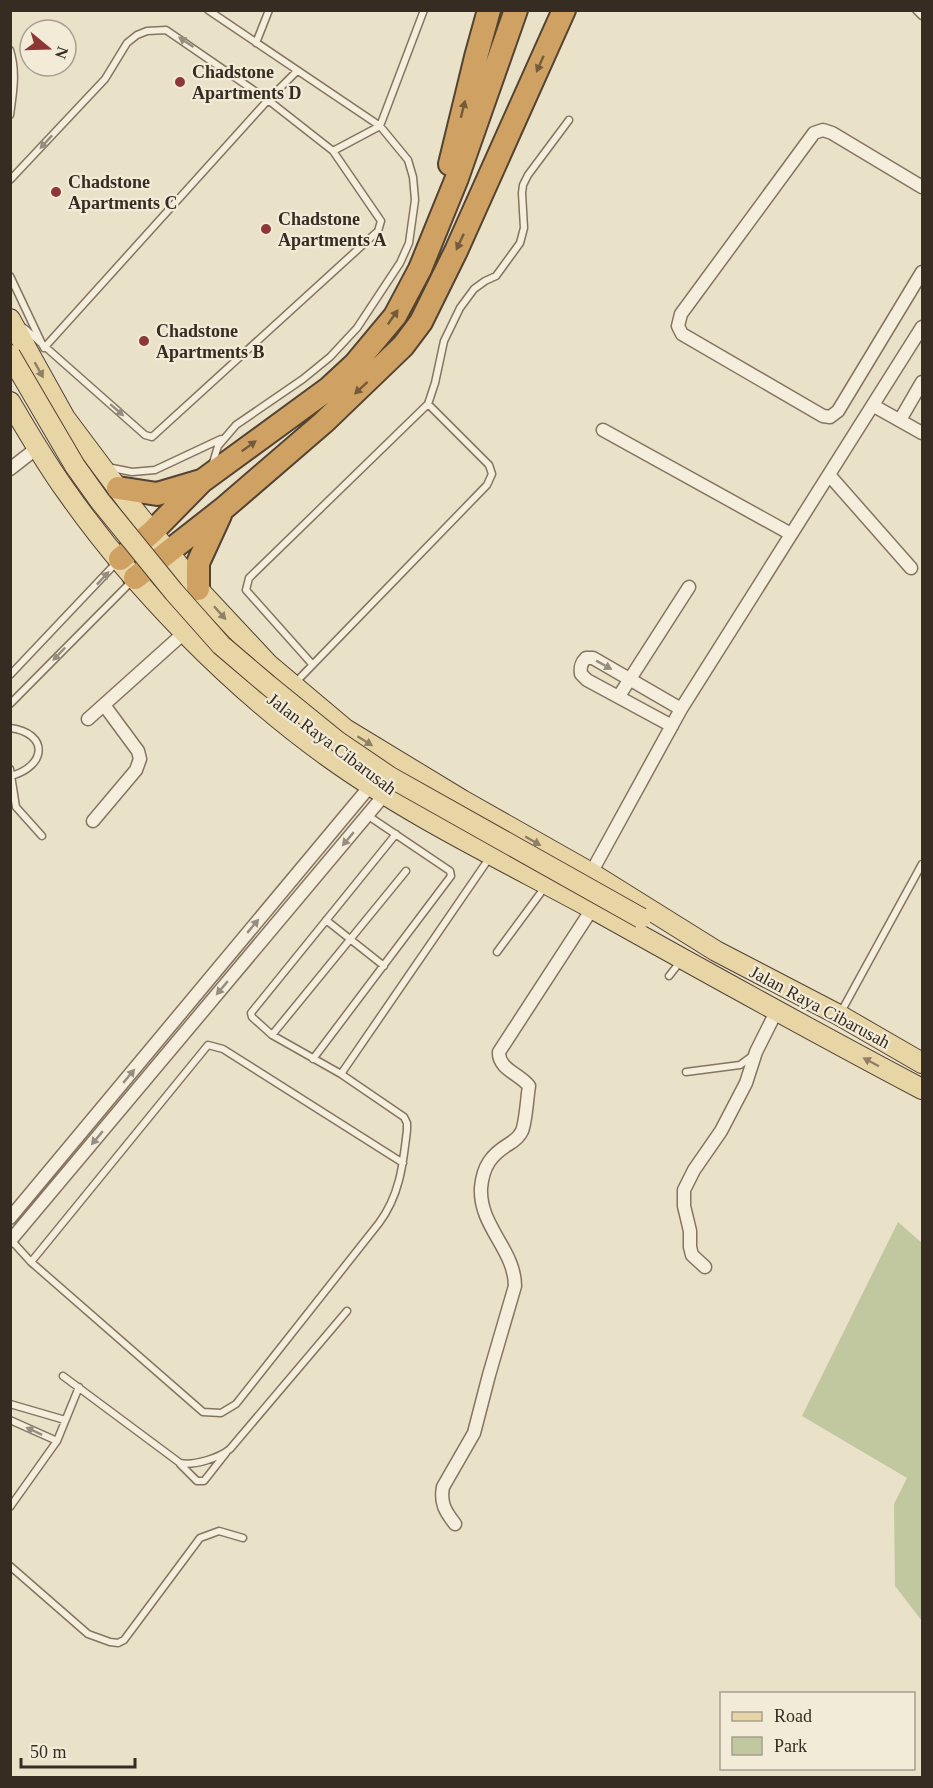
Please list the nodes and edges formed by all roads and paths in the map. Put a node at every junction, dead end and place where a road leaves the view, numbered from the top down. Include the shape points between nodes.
1 (208, 10) edge
2 (269, 10) edge
3 (424, 10) edge
4 (489, 10) edge
5 (516, 10) edge
6 (564, 10) edge
7 (916, 10) edge
8 (922, 15) edge
9 (256, 43) junction
10 (10, 50) edge
11 (297, 71) junction
12 (268, 100) junction
13 (10, 116) edge
14 (569, 120) dead end
15 (380, 126) junction
16 (333, 151) junction
17 (10, 180) edge
18 (922, 187) edge
19 (445, 207) junction
20 (922, 272) edge
21 (10, 276) edge
22 (10, 317) edge
23 (922, 327) edge
24 (44, 348) junction
25 (10, 355) edge
26 (10, 377) edge
27 (922, 382) edge
28 (10, 402) edge
29 (428, 404) junction
30 (873, 406) junction
31 (900, 420) junction
32 (603, 430) dead end
33 (922, 433) edge
34 (224, 437) junction
35 (37, 448) junction
36 (100, 465) junction
37 (10, 469) edge
38 (830, 476) junction
39 (206, 478) junction
40 (124, 497) junction
41 (223, 508) junction
42 (96, 531) junction
43 (152, 532) junction
44 (791, 534) junction
45 (173, 557) junction
46 (120, 560) junction
47 (911, 568) dead end
48 (141, 585) junction
49 (689, 587) dead end
50 (198, 589) junction
51 (185, 632) junction
52 (312, 664) junction
53 (10, 675) edge
54 (630, 679) junction
55 (292, 686) junction
56 (619, 696) junction
57 (10, 704) edge
58 (104, 705) junction
59 (681, 709) junction
60 (88, 719) dead end
61 (672, 726) junction
62 (10, 728) edge
63 (11, 773) edge
64 (378, 790) junction
65 (13, 804) edge
66 (367, 815) junction
67 (93, 821) dead end
68 (396, 834) junction
69 (42, 836) dead end
70 (491, 854) junction
71 (922, 864) edge
72 (406, 871) dead end
73 (591, 873) junction
74 (548, 885) junction
75 (592, 909) junction
76 (327, 920) junction
77 (639, 922) junction
78 (350, 939) junction
79 (716, 951) junction
80 (497, 952) dead end
81 (682, 959) junction
82 (384, 966) junction
83 (669, 976) dead end
84 (752, 998) junction
85 (776, 1012) junction
86 (839, 1015) junction
87 (272, 1035) junction
88 (756, 1052) junction
89 (313, 1059) junction
90 (922, 1063) edge
91 (686, 1072) dead end
92 (341, 1074) junction
93 (922, 1089) edge
94 (403, 1163) junction
95 (10, 1218) edge
96 (11, 1241) edge
97 (31, 1262) junction
98 (705, 1267) dead end
99 (347, 1311) dead end
100 (63, 1376) dead end
101 (80, 1387) junction
102 (10, 1404) edge
103 (10, 1420) edge
104 (65, 1420) junction
105 (57, 1441) junction
106 (226, 1452) junction
107 (180, 1463) junction
108 (10, 1507) edge
109 (455, 1524) dead end
110 (243, 1538) dead end
111 (10, 1566) edge

1 - 9 lane
2 - 9 lane
3 - 15 lane
19 -> 4 highway via 456,134
5 - 19 highway
6 -> 41 highway via 421,322 372,378
7 - 8 lane
9 - 11 lane
10 - 13 lane via 15,82
11 - 12 lane
11 - 15 lane
12 - 16 lane
12 -> 17 lane via 182,39 166,30 147,30 127,44 105,80
12 - 24 lane
14 - 29 lane via 523,185 524,228 520,243 496,276 474,290 450,326
15 - 16 lane
15 - 34 lane via 408,160 413,177 414,217 400,263 346,341 303,380
24 -> 16 lane via 148,437 155,435 378,231 381,221
18 - 20 street via 832,133 814,133 681,314 678,326 682,334 830,417 838,411
39 -> 19 highway via 328,389 355,364 395,316 420,269
21 - 24 lane
22 - 24 lane
22 -> 36 main road, Jalan Raya Cibarusah via 65,418
23 - 30 street
25 - 77 main road, Jalan Raya Cibarusah, bridge via 100,501 221,645 338,741 390,777
26 - 77 main road, Jalan Raya Cibarusah via 60,463 94,510 166,596 233,667 349,761 403,797
27 - 31 street
28 - 35 main road, Jalan Raya Cibarusah
29 - 52 lane via 489,465 492,474 487,485
29 - 52 lane via 246,584 246,590
30 - 31 street
30 - 38 street
31 - 33 street
32 - 44 street
34 - 36 lane via 155,470 132,472
34 - 39 lane
35 - 37 street
35 - 42 main road, Jalan Raya Cibarusah
36 - 40 main road, Jalan Raya Cibarusah
38 - 44 street
38 - 47 street
39 - 40 highway via 157,494
39 - 43 highway
40 - 42 main road via 129,518 121,528 109,533
40 - 43 main road, Jalan Raya Cibarusah
41 - 45 highway
41 - 50 highway via 200,555
42 - 46 main road, Jalan Raya Cibarusah
43 - 45 main road, Jalan Raya Cibarusah
43 - 46 highway
44 - 59 street
45 - 48 highway
45 - 50 main road, Jalan Raya Cibarusah
46 - 48 main road, Jalan Raya Cibarusah
53 -> 46 lane
48 - 51 main road, Jalan Raya Cibarusah
48 -> 57 lane
49 - 54 street
50 -> 55 main road, Jalan Raya Cibarusah
51 - 58 street
51 - 64 main road, Jalan Raya Cibarusah via 256,700 326,756
52 - 55 lane
54 - 56 street
56 -> 54 street via 587,680 581,674 583,661 592,658
54 - 59 street
55 -> 73 main road, Jalan Raya Cibarusah via 345,729
56 - 61 street
58 - 60 street
58 - 67 street via 140,759 136,770
59 - 61 street
61 - 73 street
62 - 63 lane via 29,733 39,753 28,770
63 - 65 lane
64 - 66 street
64 - 70 main road, Jalan Raya Cibarusah
95 -> 64 street
65 - 69 lane
66 - 68 lane
66 -> 96 street
68 - 76 lane
68 - 82 lane via 452,875
70 - 74 main road, Jalan Raya Cibarusah
70 - 92 lane
71 - 86 lane
72 - 78 lane
73 - 79 main road, Jalan Raya Cibarusah
74 - 75 main road, Jalan Raya Cibarusah
74 - 80 lane
75 - 81 main road, Jalan Raya Cibarusah
75 - 109 street via 499,1052 501,1064 529,1086 522,1131 489,1160 481,1190 484,1213 515,1273 515,1286 474,1433 442,1487 444,1508
76 - 78 lane
76 - 87 lane via 251,1011 252,1017
77 - 79 main road, Jalan Raya Cibarusah
77 - 84 main road, Jalan Raya Cibarusah via 738,980
78 - 82 lane
78 - 87 lane
79 - 86 main road, Jalan Raya Cibarusah
81 - 83 lane
81 - 84 main road, Jalan Raya Cibarusah
82 - 89 lane
84 - 85 main road, Jalan Raya Cibarusah
85 - 88 street
93 -> 85 main road, Jalan Raya Cibarusah
86 - 90 main road, Jalan Raya Cibarusah
87 - 89 lane
88 - 91 lane via 740,1065
88 - 98 street via 746,1083 721,1131 684,1190 692,1255
89 - 92 lane
92 - 94 lane via 406,1120
94 - 97 lane via 223,1049 208,1045
94 - 97 lane via 395,1196 380,1223 236,1404 220,1413 203,1412
96 - 97 lane
99 - 106 lane
100 - 101 lane
101 - 104 lane
101 - 107 lane
102 - 104 lane
105 -> 103 lane
104 - 105 lane
105 - 108 lane
106 - 107 lane via 190,1464
106 - 107 lane via 204,1481 197,1481
110 - 111 lane via 219,1531 200,1538 118,1643 88,1634

